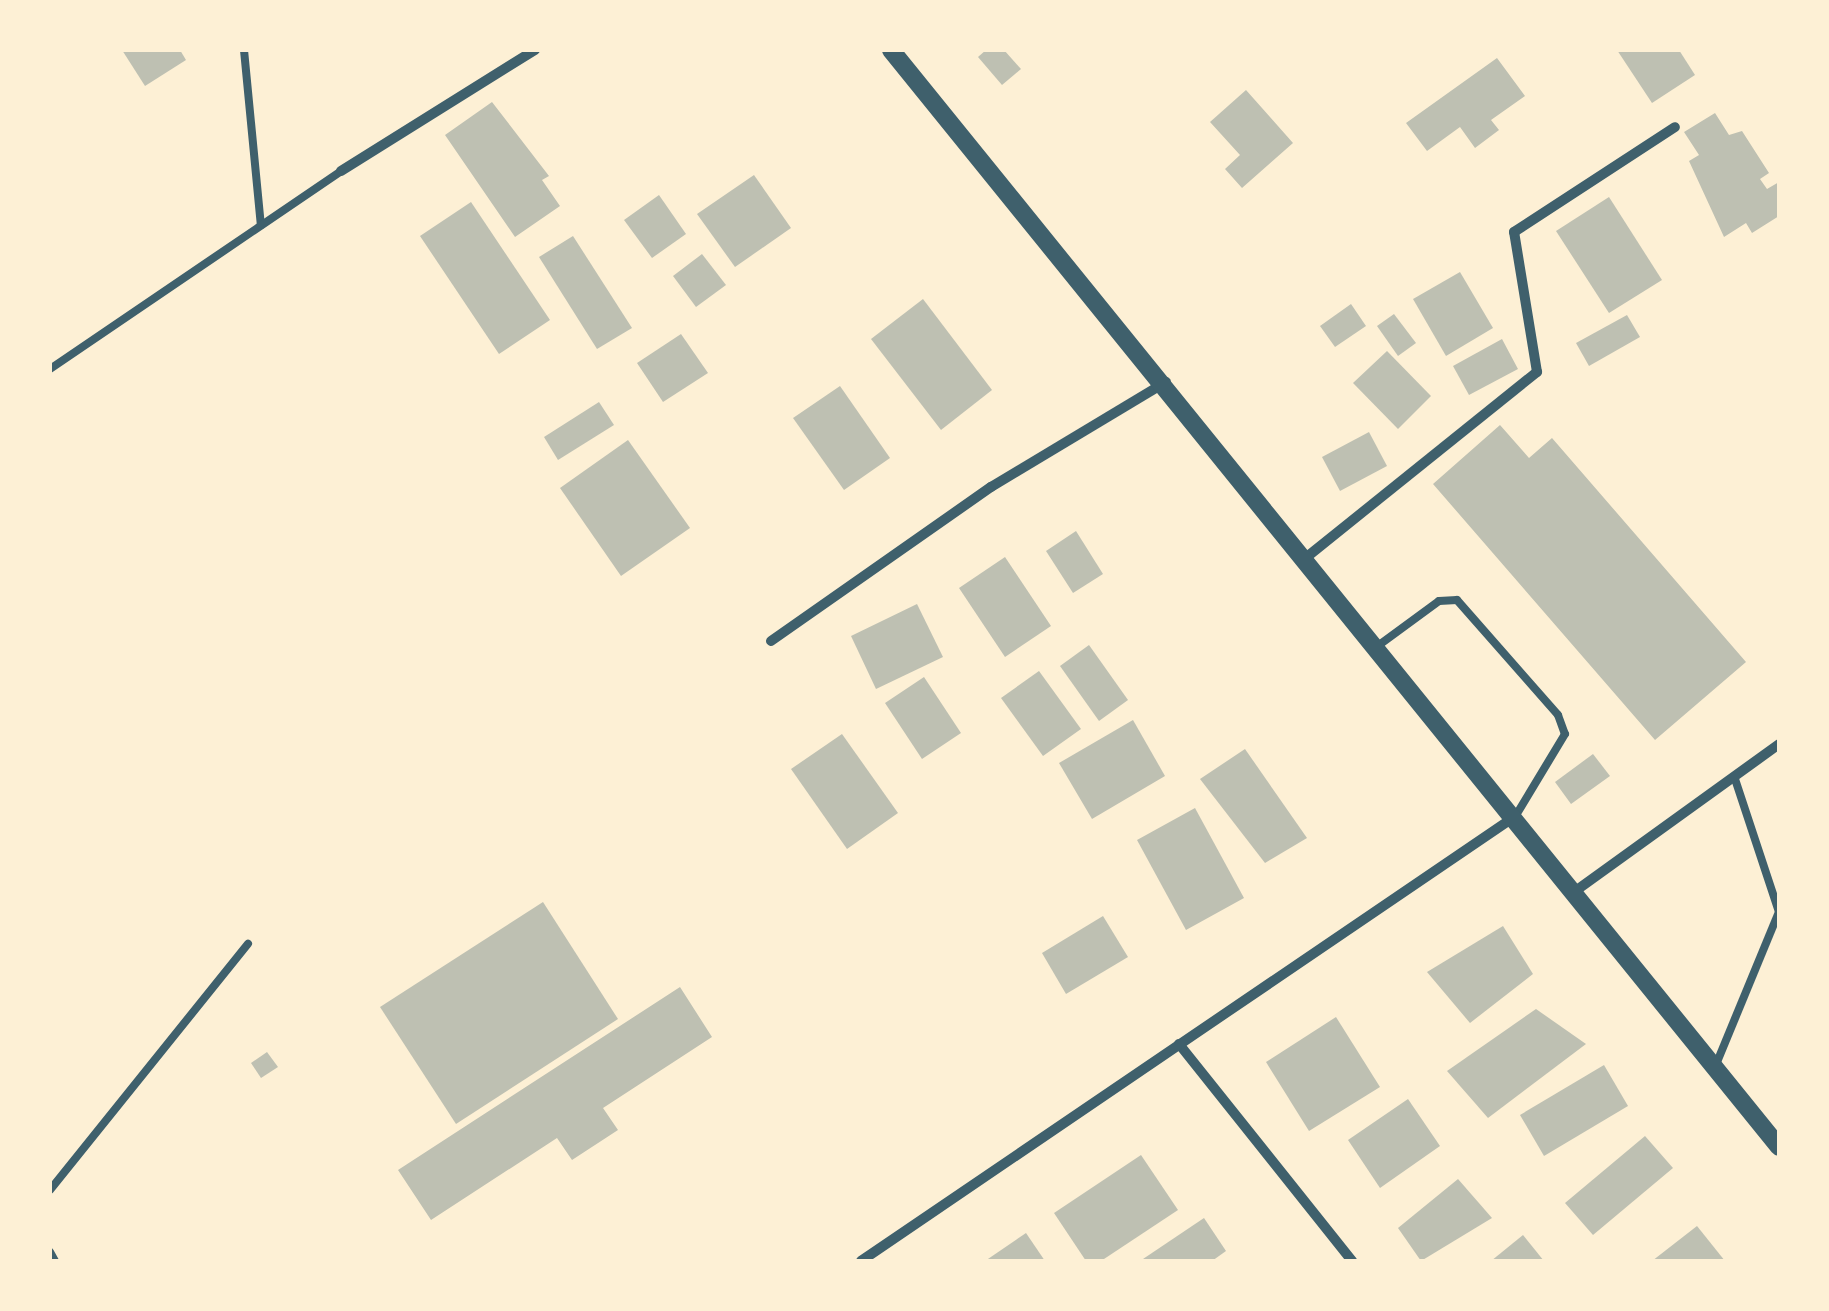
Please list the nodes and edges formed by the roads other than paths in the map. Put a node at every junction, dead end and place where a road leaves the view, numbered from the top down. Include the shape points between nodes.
1 (244, 50) edge
2 (535, 50) edge
3 (892, 50) edge
4 (1676, 127) dead end
5 (341, 171) joint
6 (261, 225) junction
7 (50, 369) edge
8 (1166, 382) junction
9 (1308, 556) junction
10 (771, 641) dead end
11 (1379, 646) junction
12 (1779, 744) edge
13 (1734, 776) junction
14 (1514, 817) junction
15 (1574, 892) junction
16 (248, 944) dead end
17 (1178, 1044) junction
18 (1715, 1067) junction
19 (1779, 1147) edge
20 (50, 1190) edge
21 (50, 1252) edge
22 (55, 1261) edge
23 (861, 1261) edge
24 (1352, 1261) edge

1 - 6 lane
2 - 5 street
3 - 8 street
4 - 9 street via 1514,232 1537,372
5 - 6 lane
6 - 7 lane
8 - 9 street
8 - 10 street via 991,487
9 - 11 street
11 - 14 street
11 - 14 lane via 1439,601 1458,600 1558,715 1565,734
12 - 13 street
13 - 15 street
13 - 18 lane via 1779,912
14 - 15 street
14 - 17 street
15 - 18 street
16 - 20 lane
17 - 23 street
17 - 24 street
18 - 19 street
21 - 22 lane

